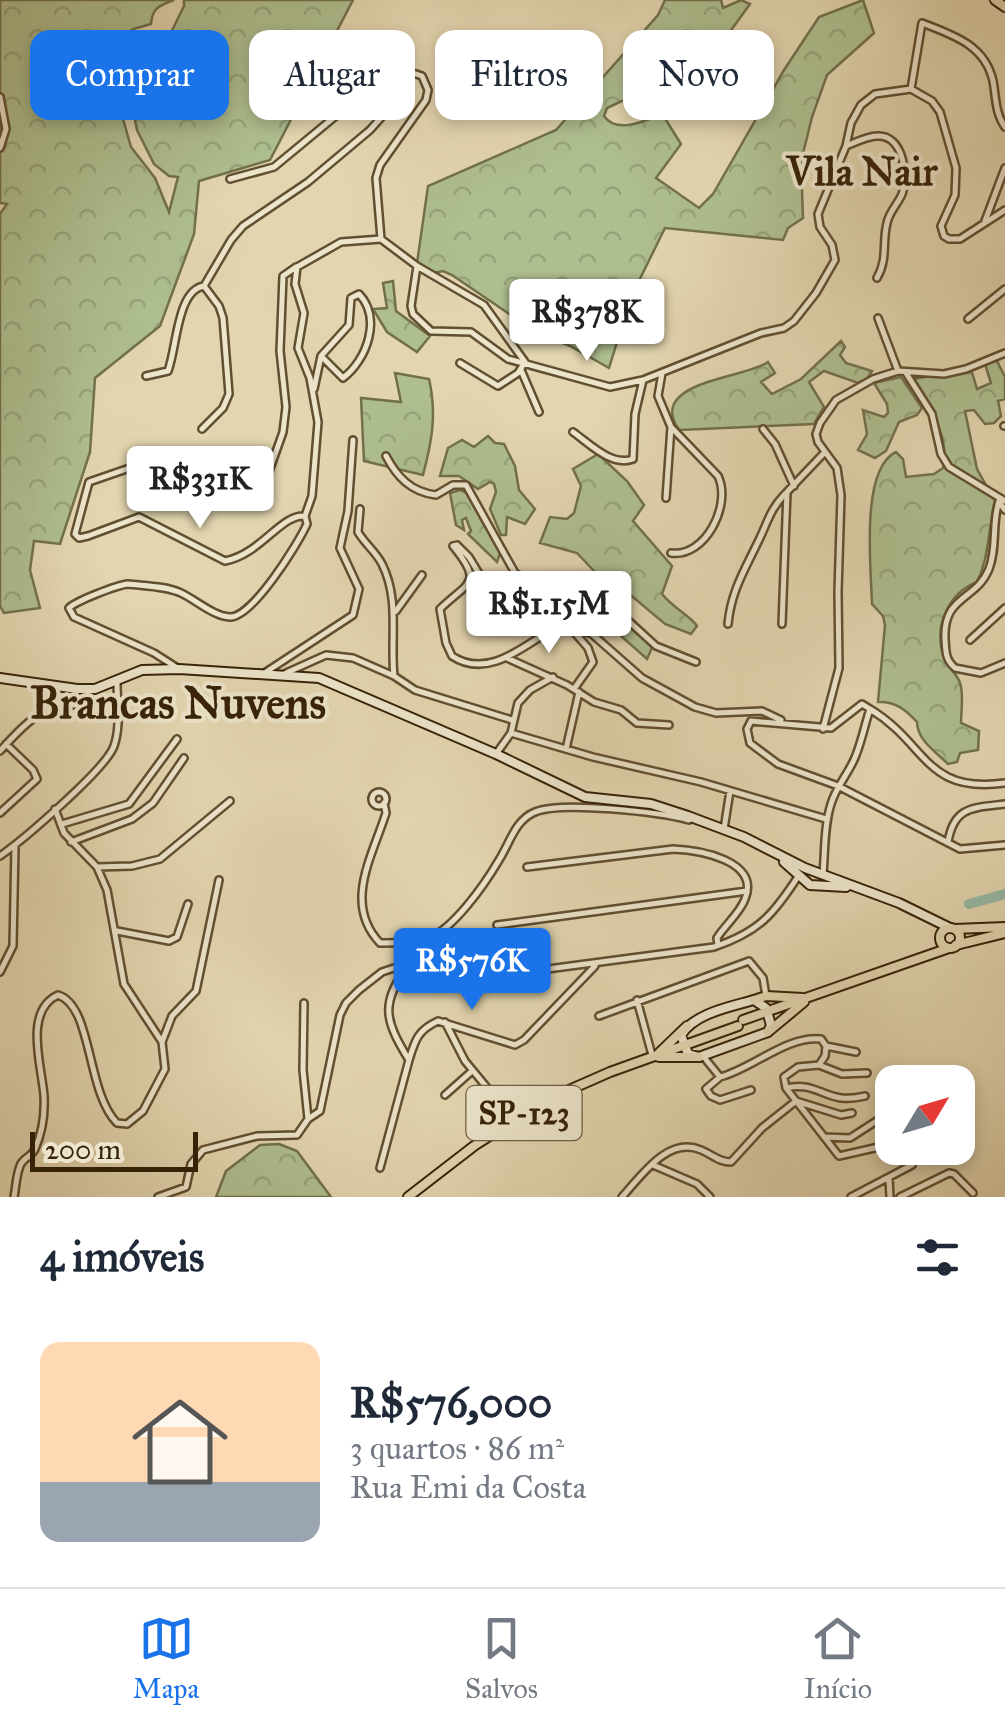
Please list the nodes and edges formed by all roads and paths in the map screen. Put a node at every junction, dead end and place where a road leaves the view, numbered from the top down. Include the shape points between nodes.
1 (995, 0) edge
2 (1005, 7) edge
3 (415, 73) edge
4 (911, 90) junction
5 (0, 97) edge
6 (415, 116) edge
7 (330, 120) edge
8 (379, 120) edge
9 (412, 120) edge
10 (1005, 127) edge
11 (846, 146) junction
12 (0, 148) edge
13 (1005, 168) edge
14 (230, 179) dead end
15 (1005, 210) edge
16 (984, 224) junction
17 (380, 238) junction
18 (417, 266) junction
19 (298, 267) junction
20 (877, 278) dead end
21 (204, 286) junction
22 (1005, 289) edge
23 (878, 318) dead end
24 (968, 319) dead end
25 (1005, 352) edge
26 (321, 356) junction
27 (460, 362) dead end
28 (525, 362) junction
29 (522, 370) junction
30 (664, 371) junction
31 (898, 371) junction
32 (906, 373) junction
33 (146, 376) dead end
34 (643, 380) junction
35 (313, 392) junction
36 (539, 412) dead end
37 (671, 427) junction
38 (202, 429) dead end
39 (763, 429) dead end
40 (573, 432) dead end
41 (353, 440) dead end
42 (824, 453) junction
43 (386, 456) dead end
44 (794, 486) junction
45 (787, 492) junction
46 (666, 498) dead end
47 (1001, 500) edge
48 (360, 509) dead end
49 (1005, 510) edge
50 (305, 516) junction
51 (670, 553) dead end
52 (422, 575) dead end
53 (539, 580) junction
54 (1005, 608) edge
55 (508, 610) junction
56 (394, 613) junction
57 (566, 624) junction
58 (728, 624) dead end
59 (782, 624) dead end
60 (970, 640) dead end
61 (508, 658) junction
62 (696, 662) dead end
63 (1005, 663) edge
64 (179, 669) junction
65 (261, 676) junction
66 (279, 676) junction
67 (394, 676) junction
68 (0, 678) edge
69 (553, 678) junction
70 (116, 682) junction
71 (576, 690) junction
72 (118, 706) junction
73 (867, 706) junction
74 (512, 720) junction
75 (784, 722) junction
76 (669, 725) dead end
77 (823, 729) junction
78 (511, 732) junction
79 (177, 738) dead end
80 (6, 744) junction
81 (566, 749) junction
82 (0, 751) edge
83 (496, 754) junction
84 (184, 758) dead end
85 (161, 762) junction
86 (174, 772) junction
87 (1005, 784) edge
88 (838, 786) junction
89 (142, 790) junction
90 (730, 790) junction
91 (156, 798) junction
92 (230, 801) dead end
93 (384, 803) dead end
94 (129, 804) junction
95 (1005, 804) edge
96 (55, 809) junction
97 (0, 813) edge
98 (132, 819) junction
99 (827, 819) junction
100 (705, 824) junction
101 (61, 825) junction
102 (724, 829) junction
103 (72, 842) junction
104 (948, 842) junction
105 (16, 846) junction
106 (1005, 846) edge
107 (0, 856) edge
108 (96, 867) junction
109 (527, 867) dead end
110 (804, 872) junction
111 (823, 874) junction
112 (219, 880) dead end
113 (820, 887) junction
114 (864, 890) junction
115 (747, 892) junction
116 (188, 904) dead end
117 (497, 925) dead end
118 (1005, 930) edge
119 (117, 931) junction
120 (946, 932) junction
121 (718, 946) junction
122 (953, 946) junction
123 (926, 954) junction
124 (596, 965) junction
125 (407, 967) junction
126 (0, 972) edge
127 (766, 996) junction
128 (808, 999) junction
129 (636, 1000) junction
130 (754, 1000) junction
131 (304, 1003) dead end
132 (763, 1014) junction
133 (599, 1016) dead end
134 (445, 1022) junction
135 (687, 1026) junction
136 (768, 1032) junction
137 (162, 1042) junction
138 (683, 1045) junction
139 (826, 1046) junction
140 (856, 1052) dead end
141 (701, 1056) junction
142 (654, 1057) junction
143 (409, 1060) junction
144 (819, 1065) junction
145 (472, 1071) junction
146 (868, 1073) dead end
147 (720, 1077) junction
148 (786, 1088) junction
149 (751, 1090) dead end
150 (445, 1095) dead end
151 (865, 1096) dead end
152 (796, 1101) junction
153 (852, 1113) dead end
154 (308, 1119) junction
155 (513, 1120) junction
156 (875, 1123) edge
157 (824, 1137) junction
158 (875, 1148) edge
159 (652, 1165) junction
160 (912, 1165) edge
161 (380, 1168) dead end
162 (889, 1179) junction
163 (972, 1193) dead end
164 (14, 1197) edge
165 (158, 1197) edge
166 (408, 1197) edge
167 (622, 1197) edge
168 (710, 1197) edge
169 (850, 1197) edge
170 (890, 1197) edge
171 (900, 1197) edge

1 - 2 main road
3 - 6 street via 428,90
4 - 10 street via 922,23 972,46 986,60
4 - 11 street via 875,94 861,105
4 - 16 street via 932,101 952,145 956,195 944,236 960,239
5 - 12 street via 6,129
7 - 14 street via 274,167
8 - 21 street via 244,226
9 - 17 street via 376,178
11 - 20 street via 887,137 903,161 905,182 887,222 886,260
11 - 30 street via 818,214 835,260 794,322
13 - 16 street
15 - 16 street
17 - 18 street
17 - 19 street via 341,242
18 - 28 street via 484,305
18 - 28 street via 411,306 418,322 446,334 471,332 508,359
19 - 35 street via 295,284 304,313 298,348
19 - 50 street via 283,276 286,408 266,480 248,494 225,498 160,464 110,472 86,486 76,537 139,517 226,562 254,551 294,515
21 - 33 street via 186,296 168,371
21 - 38 street via 223,318 229,394
22 - 24 street
23 - 31 street
25 - 32 street via 955,372
26 - 26 street via 349,325 351,298 359,294 372,320 354,366 343,378
26 - 35 street
27 - 29 street via 498,386
28 - 29 street
28 - 34 street via 599,386
29 - 36 street
30 - 34 street
30 - 37 street via 658,396
31 - 32 street
31 - 42 street via 836,400 816,434
32 - 47 street via 932,414 949,466
34 - 40 street via 633,460 611,458
35 - 50 street via 316,461
37 - 46 street
37 - 51 street via 723,486 704,539 692,551
39 - 44 street
41 - 65 street via 340,548 360,589 353,615
42 - 44 street
42 - 77 street via 837,468 842,495 839,668
43 - 53 street via 399,477 428,494 466,485 515,572
44 - 45 street
45 - 58 street via 769,512 734,586
45 - 59 street
47 - 49 street
47 - 63 street via 993,515 990,568 953,604 944,631 955,668 981,673
48 - 56 street via 358,532 387,574
50 - 64 street via 298,543 262,594 237,616 226,617 178,591 128,584 69,608
52 - 56 street
53 - 55 street
53 - 62 street via 565,579 656,646
54 - 60 street
55 - 57 street
55 - 61 street via 466,552 453,546 470,577 464,592 440,609 449,650 470,664
56 - 67 street
57 - 61 street
57 - 71 street via 593,662
57 - 75 street via 592,634 642,678 695,706 762,711
61 - 69 street
64 - 65 street
64 - 70 street via 142,670
65 - 66 street
66 - 67 street via 326,655 353,658
66 - 83 street via 319,678
67 - 74 street via 415,690
68 - 70 street via 77,690
69 - 71 street
69 - 74 street via 524,696
70 - 72 street
71 - 76 street via 637,722
71 - 81 street
72 - 80 street via 50,708 33,715
72 - 96 street via 113,749
73 - 77 street
73 - 87 street via 955,783
73 - 88 street via 857,754
74 - 78 street
75 - 77 street
75 - 88 street via 751,721 750,743 778,764
78 - 81 street
78 - 83 street
79 - 85 street
80 - 82 street
80 - 97 street via 36,779
81 - 90 street
83 - 100 street via 585,797 651,804
84 - 86 street
85 - 86 street
85 - 89 street
86 - 91 street
88 - 99 street
88 - 104 street
89 - 91 street
89 - 94 street
90 - 99 street
90 - 102 street
91 - 98 street
92 - 108 street via 160,859
93 - 100 street via 359,897 365,924 380,943 430,938 462,911 514,830 534,812 649,810
94 - 98 street
94 - 101 street
95 - 104 street via 958,816
96 - 101 street
96 - 105 street
98 - 103 street
99 - 111 street
100 - 102 street
101 - 103 street
102 - 110 street
103 - 108 street
104 - 106 street via 960,849
105 - 107 street
105 - 126 street via 13,946
108 - 119 street
109 - 115 street via 694,850 738,867
110 - 111 street
110 - 113 street via 810,885
110 - 121 street via 766,920
111 - 113 street
111 - 114 street
112 - 137 street via 196,991 172,1016
113 - 114 street
114 - 120 street
115 - 117 street
115 - 121 street
116 - 119 street via 170,941
118 - 120 main road, SP-123
118 - 122 main road, SP-123
119 - 137 street via 124,984
120 - 122 main road via 942,944
120 - 122 main road via 959,936
120 - 123 main road
121 - 124 street
122 - 123 main road, SP-123
123 - 128 main road, SP-123
124 - 125 street via 465,980
124 - 134 street via 515,1045
125 - 143 street via 387,1004
125 - 154 street via 382,972 346,1003 320,1110
127 - 128 main road
127 - 129 street via 763,978 749,961
127 - 130 main road
128 - 132 main road, SP-123
128 - 136 main road
129 - 133 street
129 - 142 street
130 - 132 street via 766,1008
130 - 135 street
131 - 154 street
132 - 136 street
132 - 138 main road, SP-123
134 - 143 street via 423,1027
134 - 145 street
135 - 138 street via 680,1034
135 - 142 main road
136 - 141 street
137 - 164 street via 165,1070 142,1111 127,1124 117,1123 98,1096 74,1006 58,995 50,1000 37,1033 42,1129 18,1168
138 - 141 street via 688,1054
138 - 142 main road, SP-123
139 - 140 street
139 - 144 street
139 - 147 street via 815,1038 798,1042
141 - 142 main road
141 - 147 street
142 - 155 main road, SP-123 via 569,1088
143 - 161 street
144 - 146 street via 842,1074
144 - 148 street via 798,1067 784,1077
145 - 150 street
145 - 155 street
147 - 149 street via 706,1089 720,1100
148 - 151 street via 802,1084 838,1100
148 - 152 street
152 - 153 street
152 - 157 street
152 - 159 street via 731,1162 689,1147
154 - 165 street via 297,1135 257,1136 204,1150 191,1164 186,1187
155 - 166 main road, SP-123
156 - 157 street via 850,1138
157 - 158 street via 838,1156
159 - 167 street
159 - 168 street via 697,1184
160 - 162 street
162 - 169 street
162 - 170 street
163 - 171 street via 949,1173

